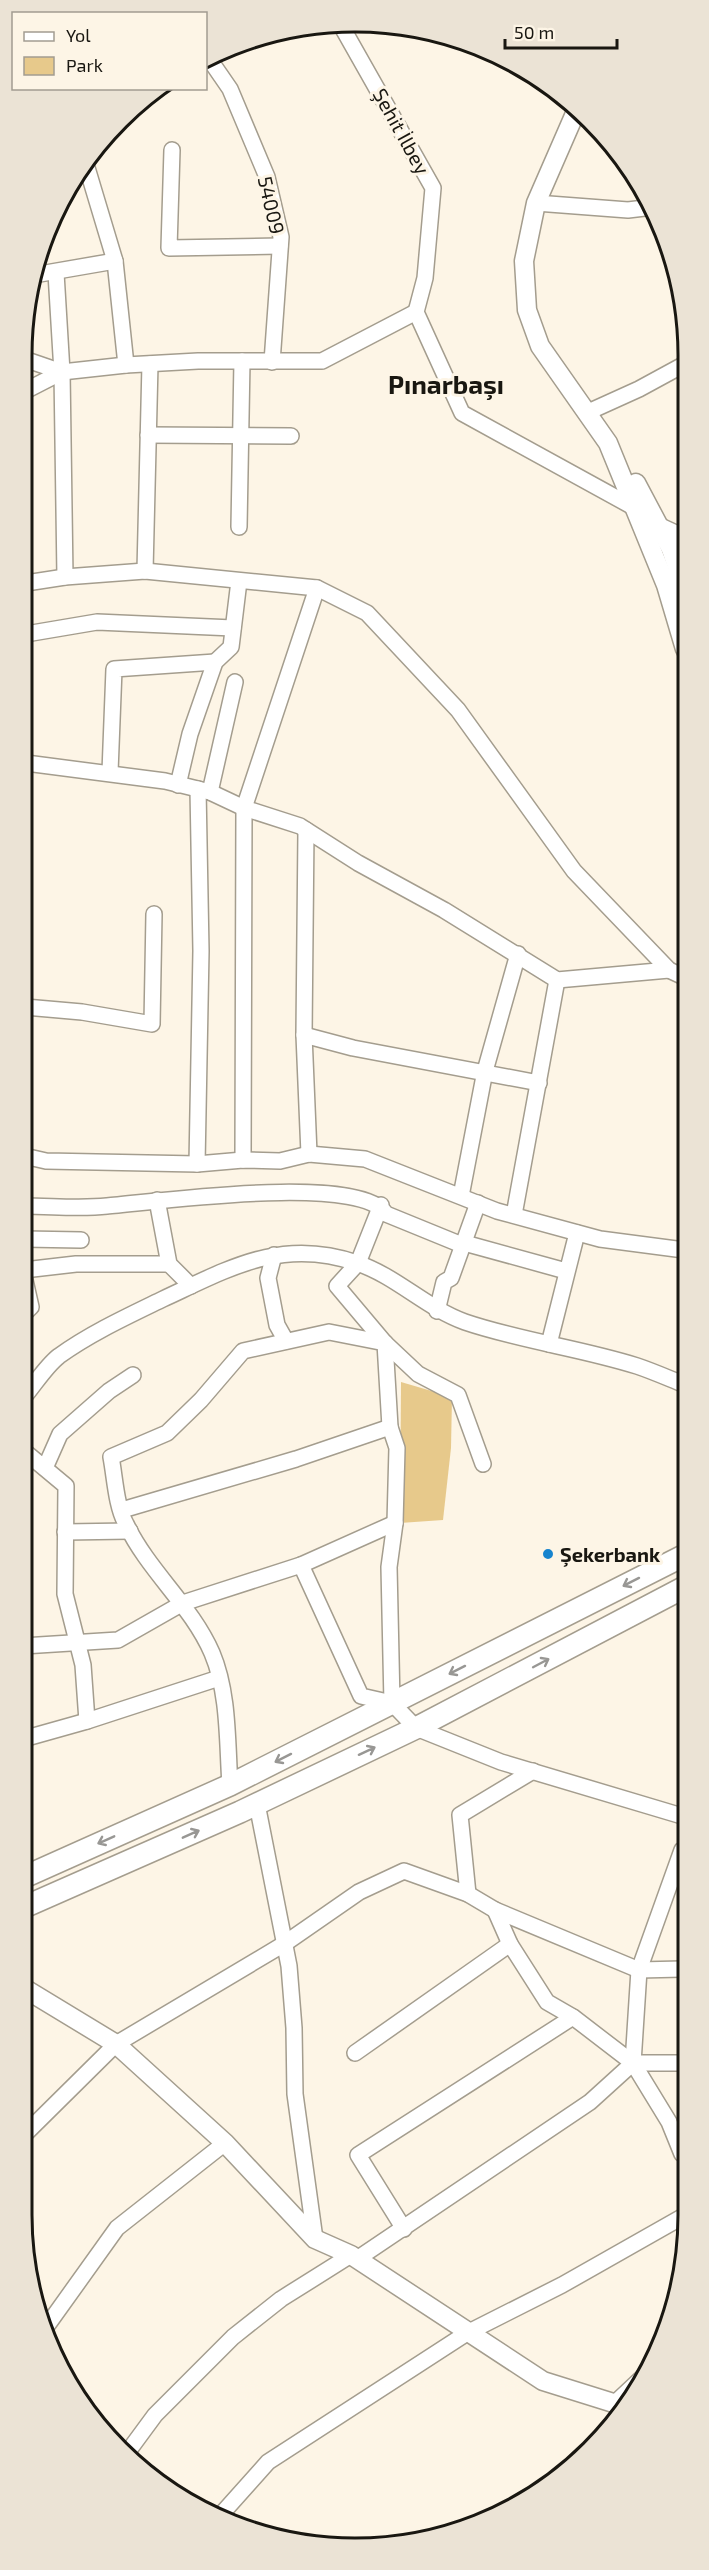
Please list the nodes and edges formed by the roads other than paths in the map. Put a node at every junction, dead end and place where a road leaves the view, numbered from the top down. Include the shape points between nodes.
1 (345, 32) edge
2 (213, 64) edge
3 (573, 118) edge
4 (172, 150) dead end
5 (88, 172) edge
6 (536, 203) junction
7 (642, 208) edge
8 (280, 246) junction
9 (115, 261) junction
10 (56, 273) junction
11 (42, 274) edge
12 (416, 312) junction
13 (242, 361) junction
14 (32, 362) edge
15 (272, 362) junction
16 (150, 364) junction
17 (126, 365) junction
18 (678, 368) edge
19 (62, 372) junction
20 (32, 387) edge
21 (586, 413) junction
22 (148, 435) junction
23 (240, 435) junction
24 (291, 436) dead end
25 (608, 443) junction
26 (635, 508) junction
27 (239, 526) dead end
28 (659, 527) junction
29 (678, 535) edge
30 (145, 571) junction
31 (65, 577) junction
32 (678, 577) edge
33 (678, 579) edge
34 (239, 581) junction
35 (32, 582) edge
36 (317, 588) junction
37 (233, 628) junction
38 (32, 633) edge
39 (215, 662) junction
40 (235, 682) dead end
41 (32, 764) edge
42 (110, 772) junction
43 (177, 785) junction
44 (204, 790) junction
45 (244, 808) junction
46 (306, 830) junction
47 (154, 914) dead end
48 (518, 954) junction
49 (669, 970) junction
50 (678, 974) edge
51 (557, 980) junction
52 (32, 1008) edge
53 (304, 1035) junction
54 (485, 1071) junction
55 (539, 1083) junction
56 (309, 1154) junction
57 (32, 1158) edge
58 (243, 1160) junction
59 (197, 1164) junction
60 (461, 1196) junction
61 (157, 1200) junction
62 (478, 1203) junction
63 (381, 1205) junction
64 (32, 1206) edge
65 (514, 1215) junction
66 (577, 1233) junction
67 (32, 1239) edge
68 (81, 1240) dead end
69 (462, 1245) junction
70 (678, 1249) edge
71 (274, 1255) junction
72 (358, 1263) junction
73 (169, 1264) junction
74 (32, 1269) edge
75 (566, 1271) junction
76 (191, 1286) junction
77 (437, 1311) junction
78 (286, 1341) junction
79 (385, 1343) junction
80 (549, 1344) junction
81 (133, 1375) dead end
82 (678, 1382) edge
83 (32, 1388) edge
84 (390, 1428) junction
85 (32, 1457) edge
86 (483, 1464) dead end
87 (45, 1468) junction
88 (122, 1510) junction
89 (395, 1523) junction
90 (130, 1531) junction
91 (65, 1532) junction
92 (678, 1559) edge
93 (301, 1565) junction
94 (678, 1591) edge
95 (183, 1603) junction
96 (78, 1643) junction
97 (32, 1646) edge
98 (219, 1677) junction
99 (392, 1702) junction
100 (87, 1721) junction
101 (416, 1728) junction
102 (32, 1733) edge
103 (533, 1772) junction
104 (230, 1785) junction
105 (257, 1804) junction
106 (678, 1815) edge
107 (678, 1861) edge
108 (32, 1874) edge
109 (468, 1894) junction
110 (32, 1904) edge
111 (495, 1910) junction
112 (285, 1944) junction
113 (510, 1944) junction
114 (678, 1969) edge
115 (639, 1970) junction
116 (32, 1994) edge
117 (573, 2017) junction
118 (116, 2044) junction
119 (355, 2053) dead end
120 (633, 2063) junction
121 (678, 2063) edge
122 (32, 2127) edge
123 (225, 2143) junction
124 (678, 2144) edge
125 (678, 2219) edge
126 (404, 2229) junction
127 (315, 2239) junction
128 (354, 2257) junction
129 (50, 2322) edge
130 (467, 2333) junction
131 (617, 2403) edge
132 (129, 2447) edge
133 (224, 2511) edge

1 - 12 street, Şehit İlbey via 433,188 425,278
2 - 8 street, 54009 via 230,89 267,177
3 - 6 street
4 - 8 street via 169,248
5 - 9 street
6 - 7 street
6 - 21 street via 524,261 527,310 540,346
8 - 15 street, 54009
9 - 10 street
9 - 17 street
10 - 11 street
10 - 19 street
12 - 15 street via 322,361
12 - 26 street via 462,413
13 - 15 street
13 - 16 street
13 - 23 street
14 - 19 street
16 - 17 street
16 - 22 street
17 - 19 street
18 - 21 street
19 - 20 street
19 - 31 street
21 - 25 street
22 - 23 street
22 - 30 street
23 - 24 street
23 - 27 street
25 - 26 street
25 - 28 street via 631,474
26 - 33 street
28 - 29 street
28 - 32 street via 671,549
30 - 31 street
30 - 34 street
31 - 35 street
34 - 36 street
34 - 37 street
36 - 45 street
36 - 49 street via 367,613 458,710 574,871
37 - 38 street via 97,622
37 - 39 street via 231,647
39 - 42 street via 114,669
39 - 43 street
40 - 44 street
41 - 42 street
42 - 43 street
43 - 44 street
44 - 45 street
44 - 59 street
45 - 46 street
45 - 58 street
46 - 48 street
46 - 53 street
47 - 52 street via 152,1024
48 - 51 street
48 - 54 street
49 - 50 street
49 - 51 street
51 - 55 street
53 - 54 street via 353,1048
53 - 56 street
54 - 55 street
54 - 60 street
55 - 65 street
56 - 58 street via 280,1161
56 - 60 street via 365,1160
57 - 59 street
58 - 59 street
60 - 62 street
61 - 63 street via 311,1192 347,1195
61 - 64 street via 106,1206
61 - 73 street
62 - 65 street
62 - 69 street
63 - 69 street via 386,1214
63 - 72 street
65 - 66 street
66 - 70 street
66 - 75 street
67 - 68 street
69 - 75 street
69 - 77 street via 451,1278 444,1282
71 - 72 street via 314,1252
71 - 76 street via 240,1263
71 - 78 street via 268,1278 277,1325
72 - 77 street
72 - 79 street via 337,1286
73 - 74 street via 76,1264
73 - 76 street
75 - 80 street
76 - 83 street via 122,1318 58,1357
77 - 80 street via 531,1342
78 - 79 street via 328,1332
78 - 88 street via 243,1351 167,1433 111,1457
79 - 84 street
79 - 86 street via 418,1374 458,1395
80 - 82 street via 636,1366
81 - 87 street via 60,1434
84 - 88 street
84 - 89 street via 397,1448
85 - 87 street
87 - 91 street via 66,1486
88 - 90 street
89 - 93 street
89 - 99 street via 389,1567
90 - 91 street
90 - 95 street via 167,1589
91 - 96 street via 66,1594
92 -> 99 main road
93 - 95 street
93 - 99 street via 361,1696
101 -> 94 main road
95 - 96 street via 118,1640
95 - 98 street via 212,1654
96 - 97 street
96 - 100 street
98 - 100 street
98 - 104 street
99 - 101 street
99 -> 104 main road
100 - 102 street
101 - 103 street
105 -> 101 main road
103 - 106 street
103 - 109 street via 460,1815
104 -> 108 main road
110 -> 105 main road
105 - 112 street
107 - 115 street
109 - 111 street
109 - 112 street via 404,1871 358,1892
111 - 113 street
111 - 115 street
112 - 118 street
112 - 127 street via 294,2028 295,2094
113 - 117 street via 547,2002
113 - 119 street
114 - 115 street
115 - 120 street
116 - 118 street
117 - 120 street
117 - 126 street via 358,2155
118 - 122 street
118 - 123 street
120 - 121 street
120 - 124 street
120 - 126 street via 590,2102
123 - 127 street
123 - 129 street via 117,2228
125 - 130 street
126 - 128 street
127 - 128 street
128 - 130 street
128 - 132 street via 281,2299 233,2337
130 - 131 street via 543,2381
130 - 133 street via 268,2462

